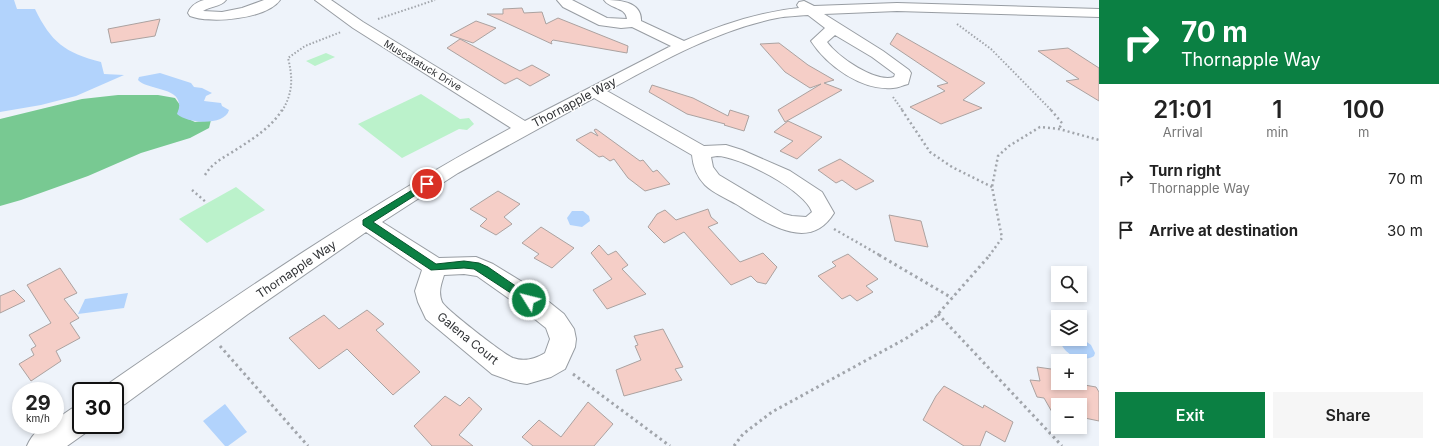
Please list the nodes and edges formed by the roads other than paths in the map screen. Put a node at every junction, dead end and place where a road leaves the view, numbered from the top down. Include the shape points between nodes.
1 (219, 0) edge
2 (273, 0) edge
3 (322, 0) edge
4 (564, 0) edge
5 (611, 0) edge
6 (804, 5) edge
7 (1096, 19) edge
8 (634, 23) junction
9 (834, 28) junction
10 (683, 46) junction
11 (595, 91) junction
12 (524, 128) junction
13 (701, 152) junction
14 (366, 222) junction
15 (435, 267) junction
16 (124, 389) edge
17 (72, 425) edge
18 (42, 446) edge

1 - 2 street via 202,5 195,13 205,17 223,16 260,8
3 - 12 street, Muscatatuck Drive
4 - 8 street via 604,22
5 - 8 street via 632,12
6 - 7 street, Thornapple Way via 906,4 1077,13
6 - 9 street
6 - 10 street, Thornapple Way
8 - 10 street
9 - 9 street via 858,41 903,73 904,77 898,82 884,83 867,79 854,72 820,44 820,38
10 - 11 street, Thornapple Way
11 - 12 street, Thornapple Way
11 - 13 street
12 - 14 street, Thornapple Way via 451,169
13 - 13 street via 726,151 744,157 806,190 822,207 823,213 809,225 790,224 766,214 712,180 703,167
14 - 15 street
14 - 16 street, Thornapple Way via 291,271
15 - 15 street, Galena Court via 464,264 476,266 520,293 555,321 561,329 562,347 555,360 541,369 527,372 502,366 435,312 427,291
17 - 18 street

